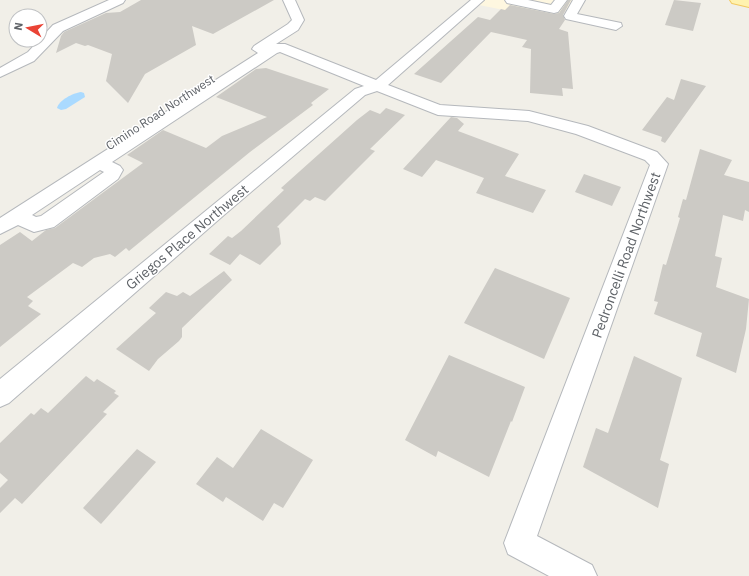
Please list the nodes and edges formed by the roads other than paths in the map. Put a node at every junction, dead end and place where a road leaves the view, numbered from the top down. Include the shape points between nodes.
1 (119, 0) edge
2 (288, 0) edge
3 (478, 0) edge
4 (511, 0) edge
5 (561, 0) edge
6 (579, 0) edge
7 (736, 0) edge
8 (749, 3) edge
9 (616, 26) dead end
10 (0, 73) edge
11 (378, 86) junction
12 (8, 215) edge
13 (0, 227) edge
14 (0, 395) edge
15 (580, 576) edge

1 - 10 street via 58,28 50,33 39,50 29,59
2 - 12 street, Cimino Road Northwest via 298,20 293,27
3 - 11 street
4 - 5 street via 554,10
6 - 9 street via 570,16
7 - 8 main road
11 - 12 street, Pedroncelli Road Northwest via 280,47 100,163 114,170 112,175 46,222 34,225
11 - 14 street, Griegos Place Northwest via 360,92
11 - 15 street, Pedroncelli Road Northwest via 438,110 529,116 549,120 651,156 659,164 519,543
12 - 13 street

